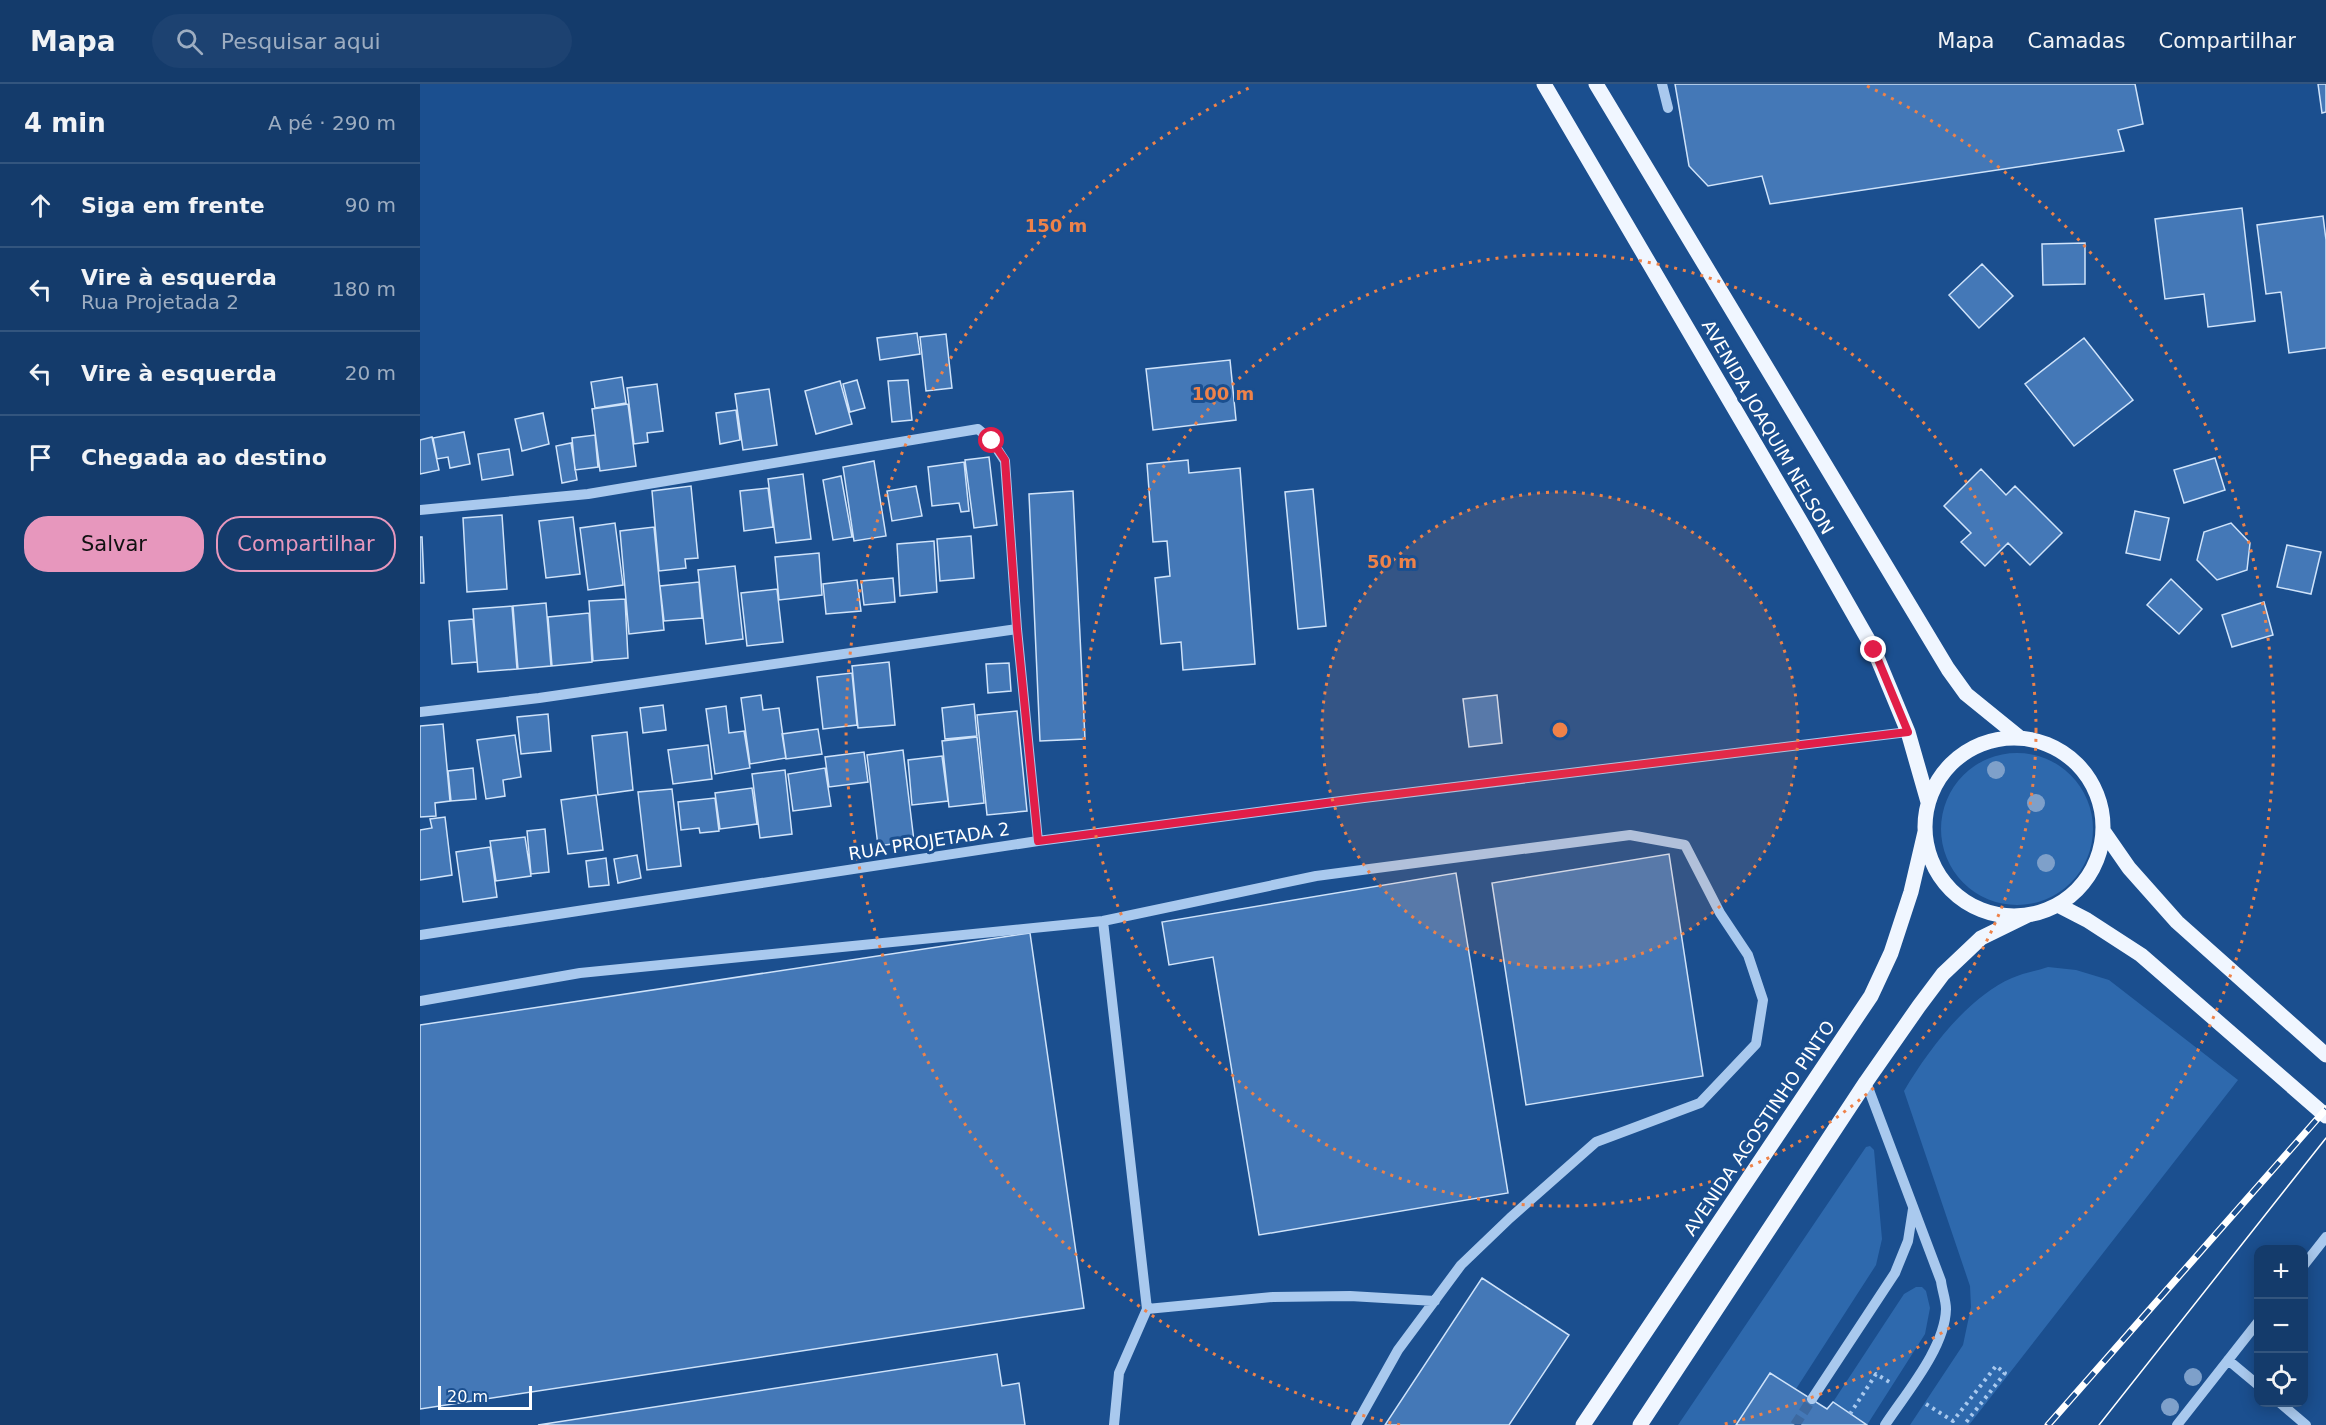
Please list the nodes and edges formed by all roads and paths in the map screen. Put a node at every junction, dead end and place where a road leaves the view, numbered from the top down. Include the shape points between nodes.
1 (1544, 84) edge
2 (1596, 84) edge
3 (1662, 84) edge
4 (1668, 108) dead end
5 (420, 510) edge
6 (1017, 629) junction
7 (420, 712) edge
8 (1908, 732) junction
9 (2019, 737) junction
10 (1928, 802) junction
11 (1925, 832) junction
12 (2104, 832) junction
13 (1038, 841) junction
14 (2058, 905) junction
15 (2028, 915) junction
16 (1103, 921) junction
17 (420, 935) edge
18 (420, 1001) edge
19 (2326, 1055) edge
20 (1866, 1082) junction
21 (2326, 1116) edge
22 (1913, 1207) junction
23 (2326, 1237) edge
24 (2308, 1260) edge
25 (1435, 1301) junction
26 (1147, 1309) junction
27 (2254, 1328) edge
28 (2228, 1360) junction
29 (2254, 1381) edge
30 (1812, 1400) tunnel mouth
31 (2285, 1407) edge
32 (1953, 1421) dead end
33 (1114, 1425) edge
34 (1356, 1425) edge
35 (1582, 1425) edge
36 (1640, 1425) edge
37 (1885, 1425) edge
38 (1964, 1425) edge
39 (2177, 1425) edge
40 (2306, 1425) edge

1 - 8 main road, AVENIDA JOAQUIM NELSON via 1874,650
2 - 9 main road, AVENIDA JOAQUIM NELSON via 1948,669 1966,694
3 - 4 street
5 - 6 street via 588,494 978,429 1005,460
6 - 7 street
6 - 13 street
8 - 10 main road, AVENIDA JOAQUIM NELSON
8 - 13 street, RUA PROJETADA 2
9 - 10 main road via 1989,741 1962,754 1941,775
9 - 12 main road via 2046,743 2071,757 2090,778 2101,804
10 - 11 main road
11 - 15 main road via 1931,861 1947,887 1970,905 1998,915
11 - 35 main road, AVENIDA AGOSTINHO PINTO via 1892,953 1870,996
12 - 14 main road via 2097,861 2081,886
12 - 19 main road via 2177,922
13 - 17 street, RUA PROJETADA 2
14 - 15 main road
14 - 21 main road via 2141,955
15 - 20 main road via 1981,938 1943,974
16 - 18 street via 580,974
16 - 25 street via 1316,876 1630,835 1685,845 1720,913 1748,955 1763,1000 1756,1044 1700,1103 1596,1142 1461,1265
16 - 26 street
20 - 22 street
20 - 36 main road
22 - 30 street via 1908,1241 1895,1273
22 - 37 street via 1941,1281 1946,1308 1943,1329 1934,1349
23 - 24 street
25 - 26 street via 1273,1297
25 - 34 street via 1398,1350
26 - 33 street via 1119,1373
27 - 28 street
28 - 29 street
28 - 39 street
31 - 40 street
32 - 38 path via 1996,1366 2005,1373

